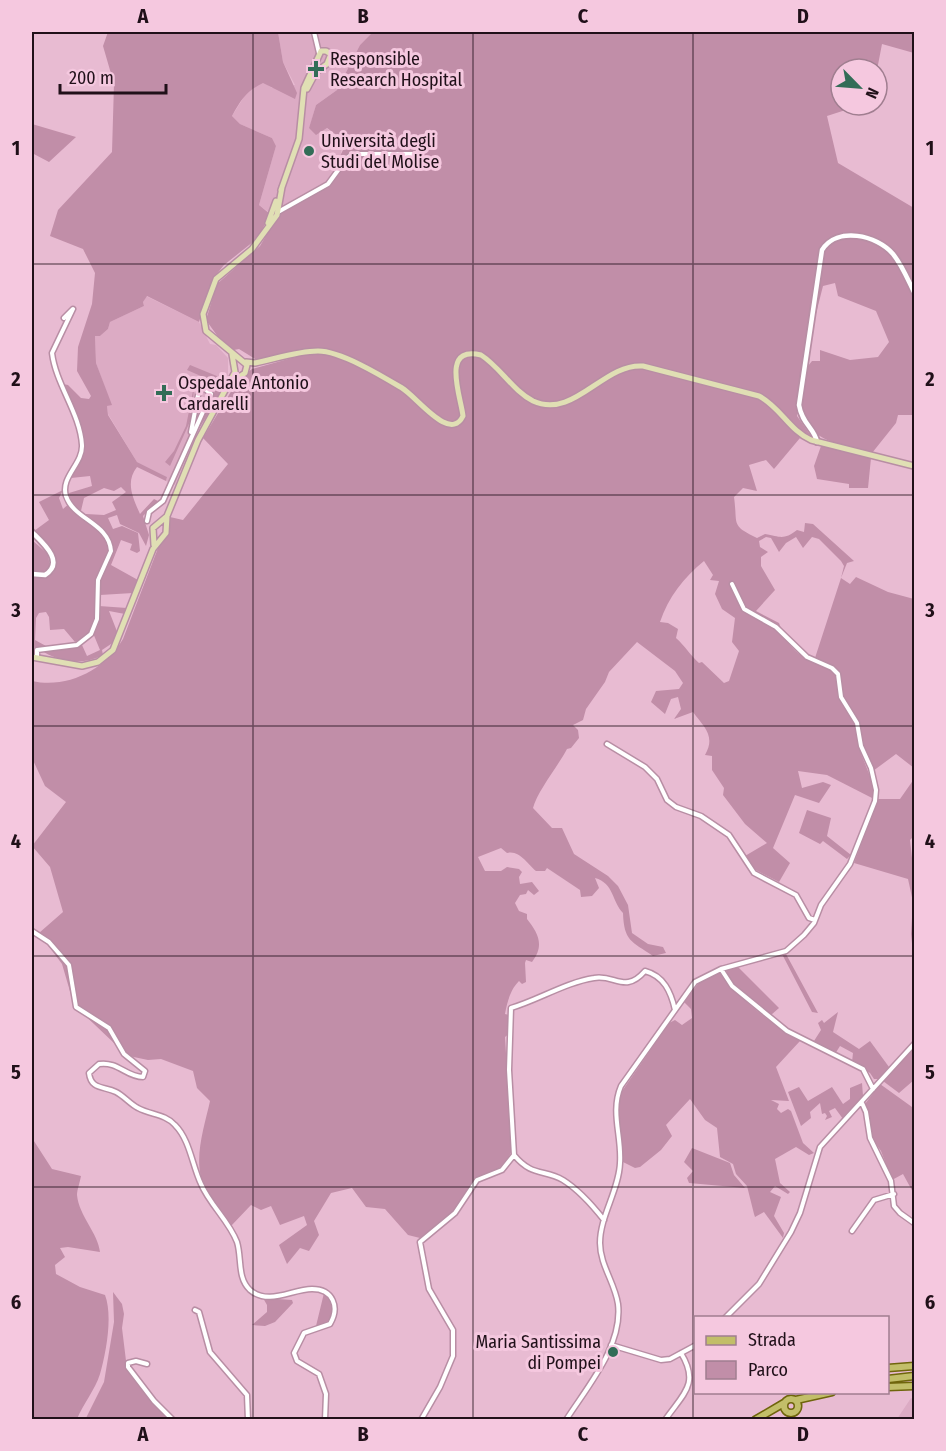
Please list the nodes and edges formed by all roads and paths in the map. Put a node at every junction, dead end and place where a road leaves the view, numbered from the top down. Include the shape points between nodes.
1 (314, 32) edge
2 (320, 54) junction
3 (327, 64) junction
4 (301, 102) junction
5 (415, 154) dead end
6 (282, 187) junction
7 (280, 198) junction
8 (288, 206) junction
9 (275, 213) junction
10 (915, 292) edge
11 (64, 318) dead end
12 (232, 354) junction
13 (243, 361) junction
14 (255, 363) junction
15 (234, 364) junction
16 (235, 372) junction
17 (245, 372) junction
18 (231, 381) junction
19 (191, 432) junction
20 (817, 442) junction
21 (915, 465) edge
22 (147, 521) junction
23 (160, 524) junction
24 (32, 531) edge
25 (156, 535) junction
26 (32, 574) edge
27 (732, 584) dead end
28 (34, 657) edge
29 (607, 744) dead end
30 (815, 920) junction
31 (32, 931) edge
32 (721, 969) junction
33 (675, 1010) junction
34 (915, 1044) edge
35 (873, 1089) junction
36 (862, 1103) junction
37 (514, 1155) junction
38 (894, 1194) junction
39 (605, 1220) junction
40 (915, 1223) edge
41 (852, 1231) dead end
42 (195, 1310) dead end
43 (726, 1316) edge
44 (611, 1345) junction
45 (694, 1346) edge
46 (681, 1353) junction
47 (147, 1365) dead end
48 (915, 1366) edge
49 (889, 1368) edge
50 (915, 1376) edge
51 (889, 1379) edge
52 (915, 1386) edge
53 (889, 1387) edge
54 (828, 1394) edge
55 (811, 1399) junction
56 (796, 1400) junction
57 (784, 1403) junction
58 (798, 1408) junction
59 (786, 1411) junction
60 (771, 1413) junction
61 (172, 1419) edge
62 (248, 1419) edge
63 (325, 1419) edge
64 (421, 1419) edge
65 (566, 1419) edge
66 (665, 1419) edge
67 (755, 1419) edge

1 - 2 street
2 - 3 main road via 319,63
2 - 3 main road via 331,54
2 - 4 main road
3 - 4 main road via 316,72
4 - 6 main road via 299,139
5 - 8 street via 353,154 328,184
6 - 7 main road
6 - 9 main road
7 - 8 street
7 - 9 main road
8 - 9 street
9 - 12 main road via 252,249 215,282 202,320 207,331
10 - 20 street via 882,244 858,235 840,236 828,241 822,250 799,405 801,419
11 - 28 street via 74,309 52,353 82,448 66,482 66,495 78,512 105,533 111,550 98,580 97,620 91,634 77,645 37,650
12 - 13 main road
12 - 15 main road
13 - 14 main road
13 - 15 main road
13 - 17 main road
14 - 17 main road
14 - 20 main road via 327,352 404,389 442,423 451,426 463,416 455,371 466,355 482,355 528,398 550,405 573,398 630,367 642,366 759,396 801,435
15 - 16 main road
16 - 17 main road
16 - 18 main road
17 - 18 main road
18 - 23 main road via 198,440 167,516
19 - 19 street via 211,394 200,385 193,423
19 - 22 street via 163,501 148,512
20 - 21 main road
22 - 23 street
22 - 25 street
23 - 25 main road
23 - 25 main road via 166,533
24 - 26 street via 49,549 54,562 45,575
25 - 28 main road via 117,643 108,656 82,666
27 - 30 street via 744,609 776,627 807,657 838,674 842,696 857,723 873,779 875,801 866,828 850,864
29 - 30 street via 645,767 676,807 700,816 729,835 753,873 796,895 809,918
30 - 32 street via 786,951
31 - 63 street via 49,942 69,965 76,1007 109,1028 124,1054 145,1071 143,1077 138,1077 118,1066 99,1064 89,1073 90,1080 176,1125 208,1198 236,1240 245,1284 264,1296 320,1290 334,1302 330,1324 304,1333 294,1353 297,1361 319,1374 326,1394
32 - 33 street via 695,982
32 - 35 street via 732,986 787,1031 863,1070
33 - 37 street via 663,982 645,971 623,984 593,978 511,1008 509,1070
33 - 39 street via 621,1086 616,1099 620,1173
34 - 35 street
35 - 36 street
36 - 38 street via 868,1132
36 - 43 street via 820,1147 791,1232 759,1284
37 - 39 street via 538,1174 562,1179
37 - 64 street via 502,1170 477,1180 455,1213 420,1242 429,1288 453,1330 453,1356
38 - 40 street via 894,1206
38 - 41 street via 874,1200
39 - 44 street via 601,1256 618,1302 619,1318
42 - 62 street via 199,1312 210,1352 247,1395
44 - 46 street via 657,1360
44 - 65 street
45 - 46 street
46 - 66 street via 690,1369 690,1382
47 - 61 street via 136,1361 128,1363 128,1367
48 - 49 main road
50 - 51 main road
52 - 53 main road
54 - 55 main road
55 - 56 main road
55 - 58 main road
56 - 57 main road via 789,1398
56 - 58 main road
57 - 59 main road
57 - 60 main road
58 - 59 main road
59 - 60 main road
60 - 67 main road

